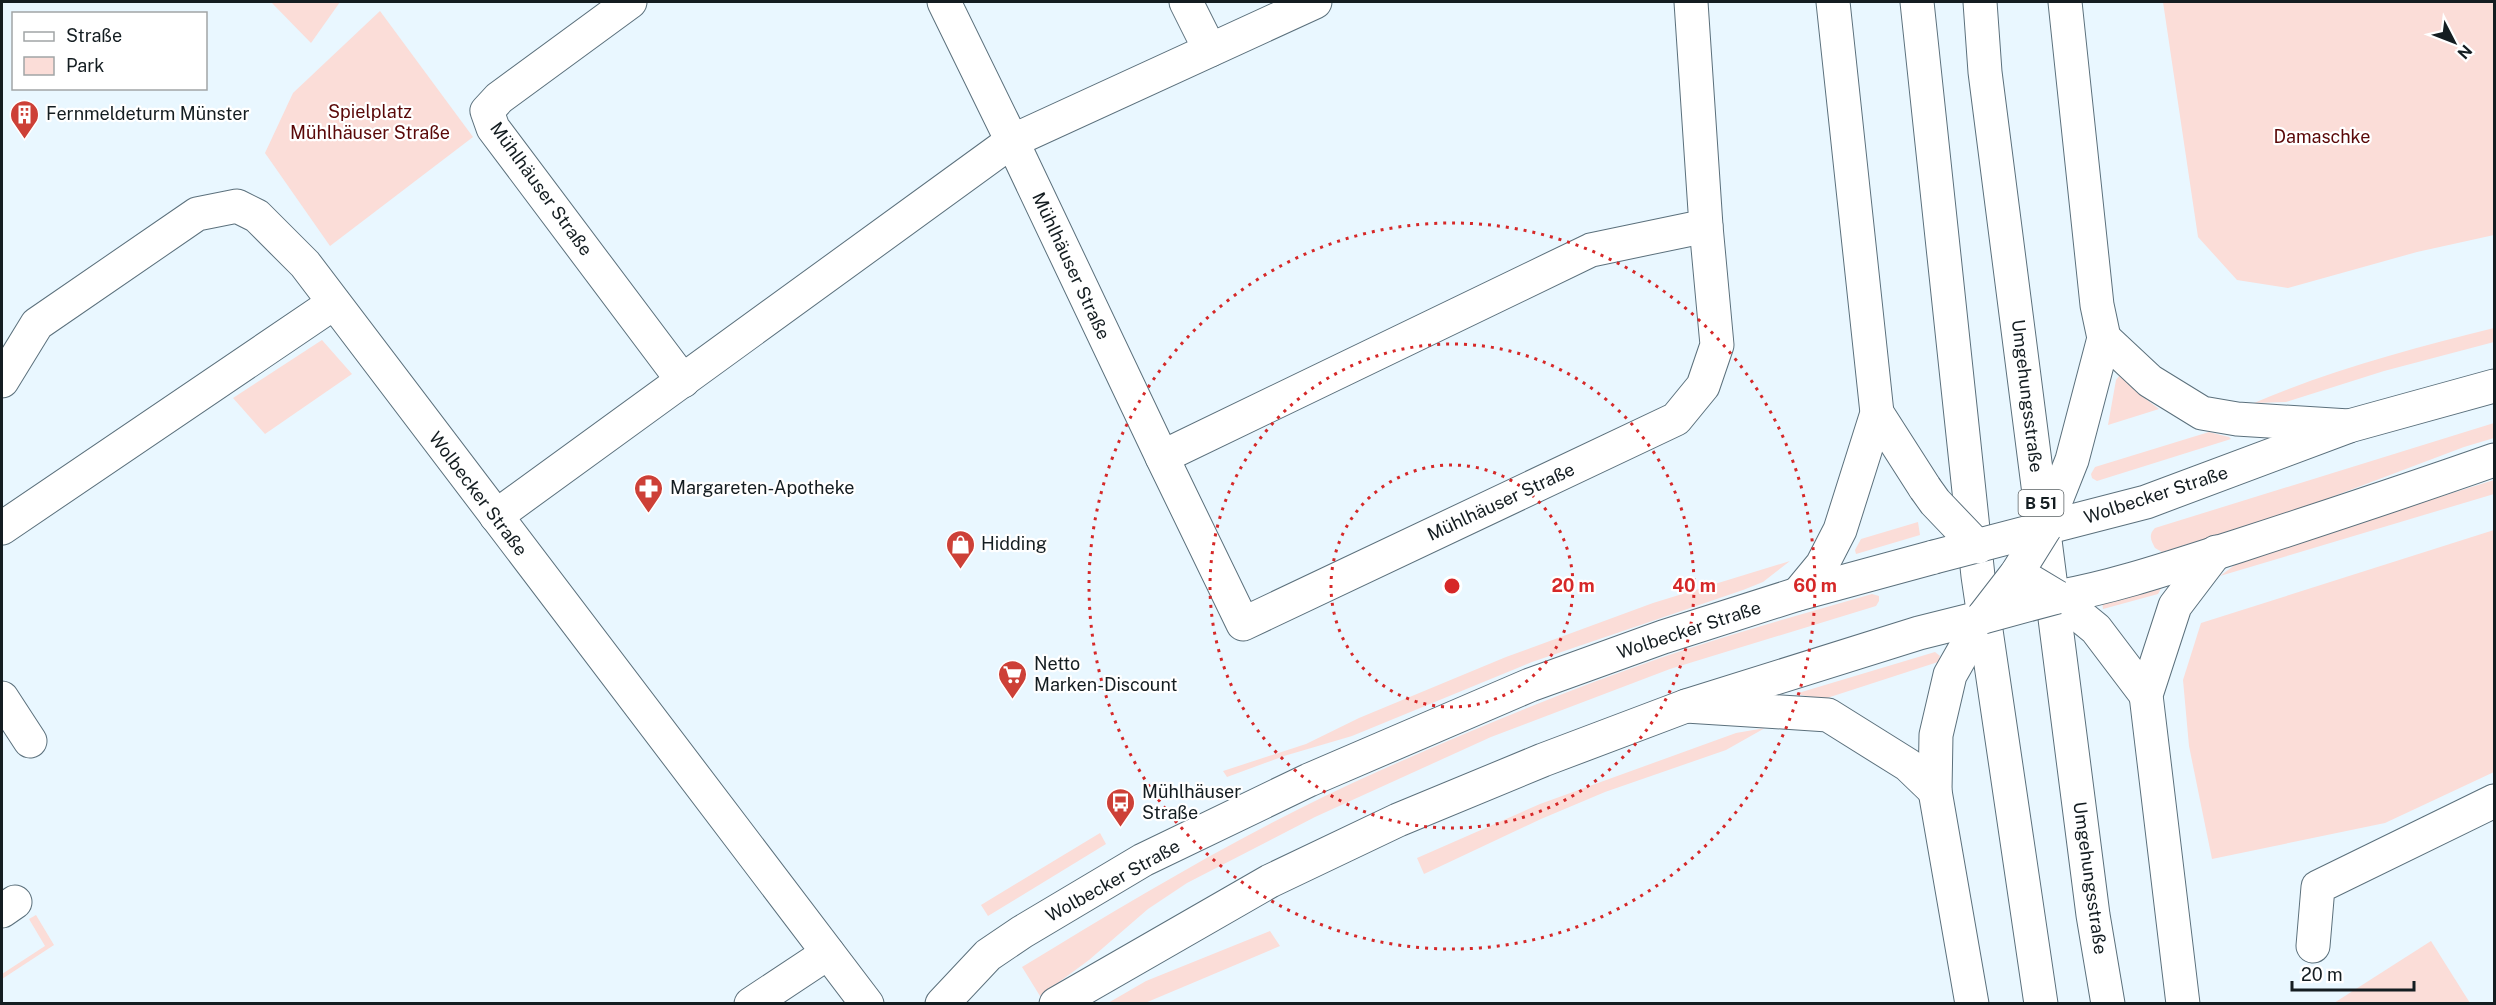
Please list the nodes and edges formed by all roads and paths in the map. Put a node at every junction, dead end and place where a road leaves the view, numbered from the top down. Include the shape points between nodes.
1 (630, 2) edge
2 (944, 2) edge
3 (1186, 2) edge
4 (1315, 2) edge
5 (1691, 2) edge
6 (1833, 2) edge
7 (1917, 2) edge
8 (1980, 2) edge
9 (2065, 2) edge
10 (1210, 50) junction
11 (1012, 141) junction
12 (1706, 226) junction
13 (334, 303) junction
14 (2104, 338) junction
15 (2, 381) edge
16 (682, 381) junction
17 (2494, 386) edge
18 (1877, 413) junction
19 (2349, 426) junction
20 (1162, 456) junction
21 (2494, 460) edge
22 (496, 516) junction
23 (2, 528) edge
24 (2045, 528) junction
25 (1978, 547) junction
26 (2216, 552) junction
27 (2017, 573) junction
28 (1798, 594) junction
29 (2057, 597) junction
30 (1983, 617) junction
31 (2146, 695) junction
32 (2, 698) edge
33 (1686, 706) junction
34 (30, 741) dead end
35 (1935, 791) junction
36 (2494, 801) edge
37 (2313, 946) dead end
38 (828, 953) junction
39 (751, 1004) edge
40 (867, 1004) edge
41 (942, 1004) edge
42 (1056, 1004) edge
43 (1972, 1004) edge
44 (2041, 1004) edge
45 (2108, 1004) edge
46 (2183, 1004) edge

1 - 16 main road, Mühlhäuser Straße via 499,98 487,111 493,128
2 - 11 main road, Mühlhäuser Straße
3 - 10 main road
4 - 10 main road
5 - 12 main road, Mühlhäuser Straße
6 - 18 main road
7 - 44 main road via 1978,576
8 - 45 main road, Umgehungsstraße / B 51 via 1985,72 2093,915
9 - 14 main road via 2097,305
10 - 11 main road
11 - 16 main road
11 - 20 main road, Mühlhäuser Straße
12 - 20 main road via 1591,250
12 - 20 main road, Mühlhäuser Straße via 1717,345 1703,386 1676,419 1243,624
13 - 15 main road, Wolbecker Straße via 305,264 257,216 237,206 197,214 37,324
13 - 22 main road, Wolbecker Straße
13 - 23 main road
14 - 19 main road via 2150,381 2202,413
14 - 24 main road via 2072,460
16 - 22 main road
17 - 19 main road, Wolbecker Straße
18 - 25 main road, bridge via 1935,502
18 - 28 main road via 1840,530 1822,565
19 - 24 main road, Wolbecker Straße via 2146,502
21 - 26 main road
22 - 38 main road, Wolbecker Straße
24 - 25 main road, Wolbecker Straße, bridge
24 - 27 main road, bridge
25 - 27 main road
25 - 28 main road, Wolbecker Straße, bridge
26 - 29 main road via 2091,591
26 - 31 main road via 2175,606
27 - 29 main road, bridge
27 - 30 main road, bridge
28 - 41 main road, Wolbecker Straße via 1530,685 1309,780 1143,860 1022,932 988,955
29 - 30 main road, bridge
29 - 31 main road via 2096,629
30 - 33 main road
30 - 35 main road via 1950,675 1936,735
31 - 46 main road
32 - 34 main road
33 - 35 main road via 1828,715 1908,765
33 - 42 main road via 1398,820 1270,881
35 - 43 main road
36 - 37 main road via 2318,887
38 - 39 main road
38 - 40 main road, Wolbecker Straße

